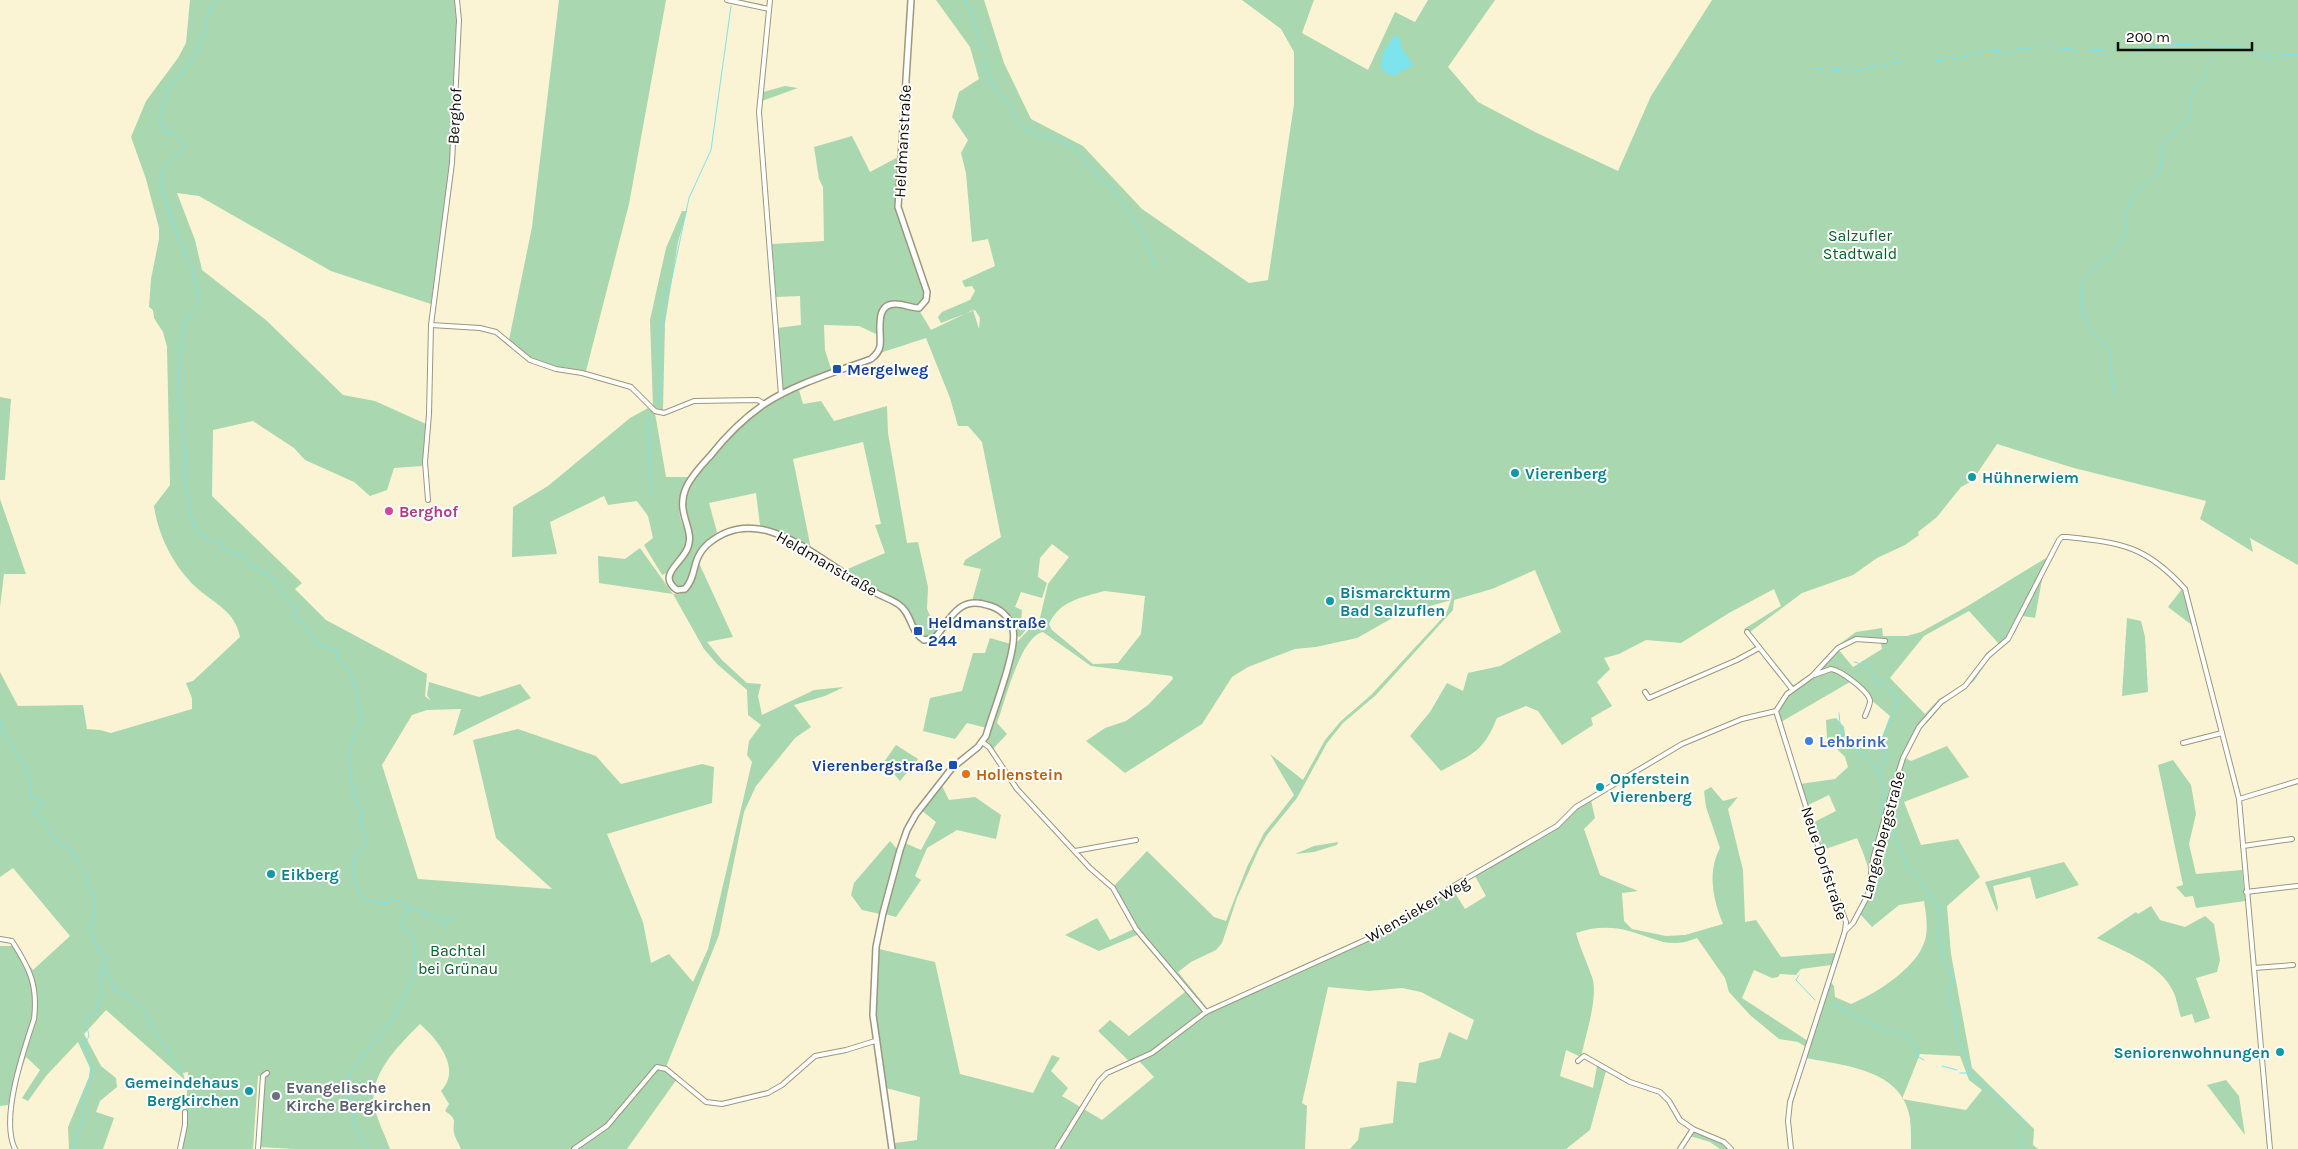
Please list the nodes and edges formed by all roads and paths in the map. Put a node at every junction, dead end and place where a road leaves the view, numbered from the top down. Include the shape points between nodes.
1 (457, 0) edge
2 (727, 0) edge
3 (770, 0) edge
4 (911, 0) edge
5 (769, 9) junction
6 (430, 325) junction
7 (781, 395) junction
8 (764, 404) junction
9 (428, 500) dead end
10 (1747, 632) dead end
11 (1885, 641) dead end
12 (1759, 648) junction
13 (1812, 676) junction
14 (1792, 689) junction
15 (1645, 692) dead end
16 (1776, 711) junction
17 (1865, 716) dead end
18 (2222, 733) junction
19 (982, 742) junction
20 (2183, 743) dead end
21 (2298, 781) edge
22 (2239, 799) junction
23 (2292, 839) dead end
24 (1136, 840) dead end
25 (2243, 846) junction
26 (1075, 851) junction
27 (2297, 886) edge
28 (2246, 892) junction
29 (1845, 931) junction
30 (0, 939) edge
31 (2293, 965) dead end
32 (2254, 968) junction
33 (1206, 1012) junction
34 (875, 1041) junction
35 (1578, 1061) dead end
36 (267, 1073) dead end
37 (186, 1112) dead end
38 (1693, 1129) junction
39 (15, 1149) edge
40 (180, 1149) edge
41 (258, 1149) edge
42 (574, 1149) edge
43 (892, 1149) edge
44 (1057, 1149) edge
45 (1680, 1149) edge
46 (1731, 1149) edge
47 (1791, 1149) edge
48 (2270, 1149) edge

1 - 6 street, Berghof via 459,20 452,163
2 - 5 street
3 - 5 street
4 - 7 main road, Heldmanstraße via 898,207 923,277 926,300 919,308 895,304 884,309 879,317 878,353 871,359
5 - 7 street via 759,112
6 - 8 street via 496,332 530,360 631,387 655,411 664,413 694,401 758,400
6 - 9 street, Berghof via 425,462
7 - 8 main road, Heldmanstraße
8 - 19 main road, Heldmanstraße via 731,432 686,488 681,506 689,546 670,574 671,586 677,590 685,589 691,583 697,557 715,539 733,530 755,528 786,537 898,604 924,640 935,638 952,613 962,605 978,603 1000,610 1014,631 1013,647
10 - 12 street
11 - 13 street via 1862,639 1846,643
12 - 14 street
12 - 15 street via 1649,698
13 - 14 street
13 - 17 street via 1831,669 1844,674 1869,697
14 - 16 street
16 - 29 street, Neue Dorfstraße via 1821,855 1846,922
16 - 33 street, Wiensieker Weg via 1742,719 1682,744 1576,807 1557,826 1450,888 1383,932
18 - 20 street
18 - 22 street, Langenbergstraße
18 - 29 street, Langenbergstraße via 2185,589 2157,563 2132,547 2062,537 2008,639 1988,656 1965,686 1941,702 1919,727 1903,758 1890,799 1873,859 1868,895
19 - 26 street via 989,747 1017,788
19 - 34 main road via 952,768 916,814 908,830 892,878 876,947
21 - 22 street
22 - 25 street, Langenbergstraße
23 - 25 street
24 - 26 street
25 - 28 street, Langenbergstraße
26 - 33 street via 1113,888 1136,929
27 - 28 street
28 - 32 street, Langenbergstraße
29 - 47 street, Neue Dorfstraße via 1790,1102
30 - 39 street via 12,941 28,965 36,1004 6,1106 4,1122
31 - 32 street
32 - 48 street, Langenbergstraße
33 - 44 street, Wiensieker Weg via 1152,1054 1107,1073
34 - 42 street via 815,1056 768,1093 722,1104 706,1102 666,1069 657,1067 607,1126
34 - 43 main road
35 - 38 street via 1584,1056 1630,1082 1660,1092 1680,1120
36 - 41 street via 263,1076
37 - 40 street
38 - 45 street
38 - 46 street via 1714,1136

